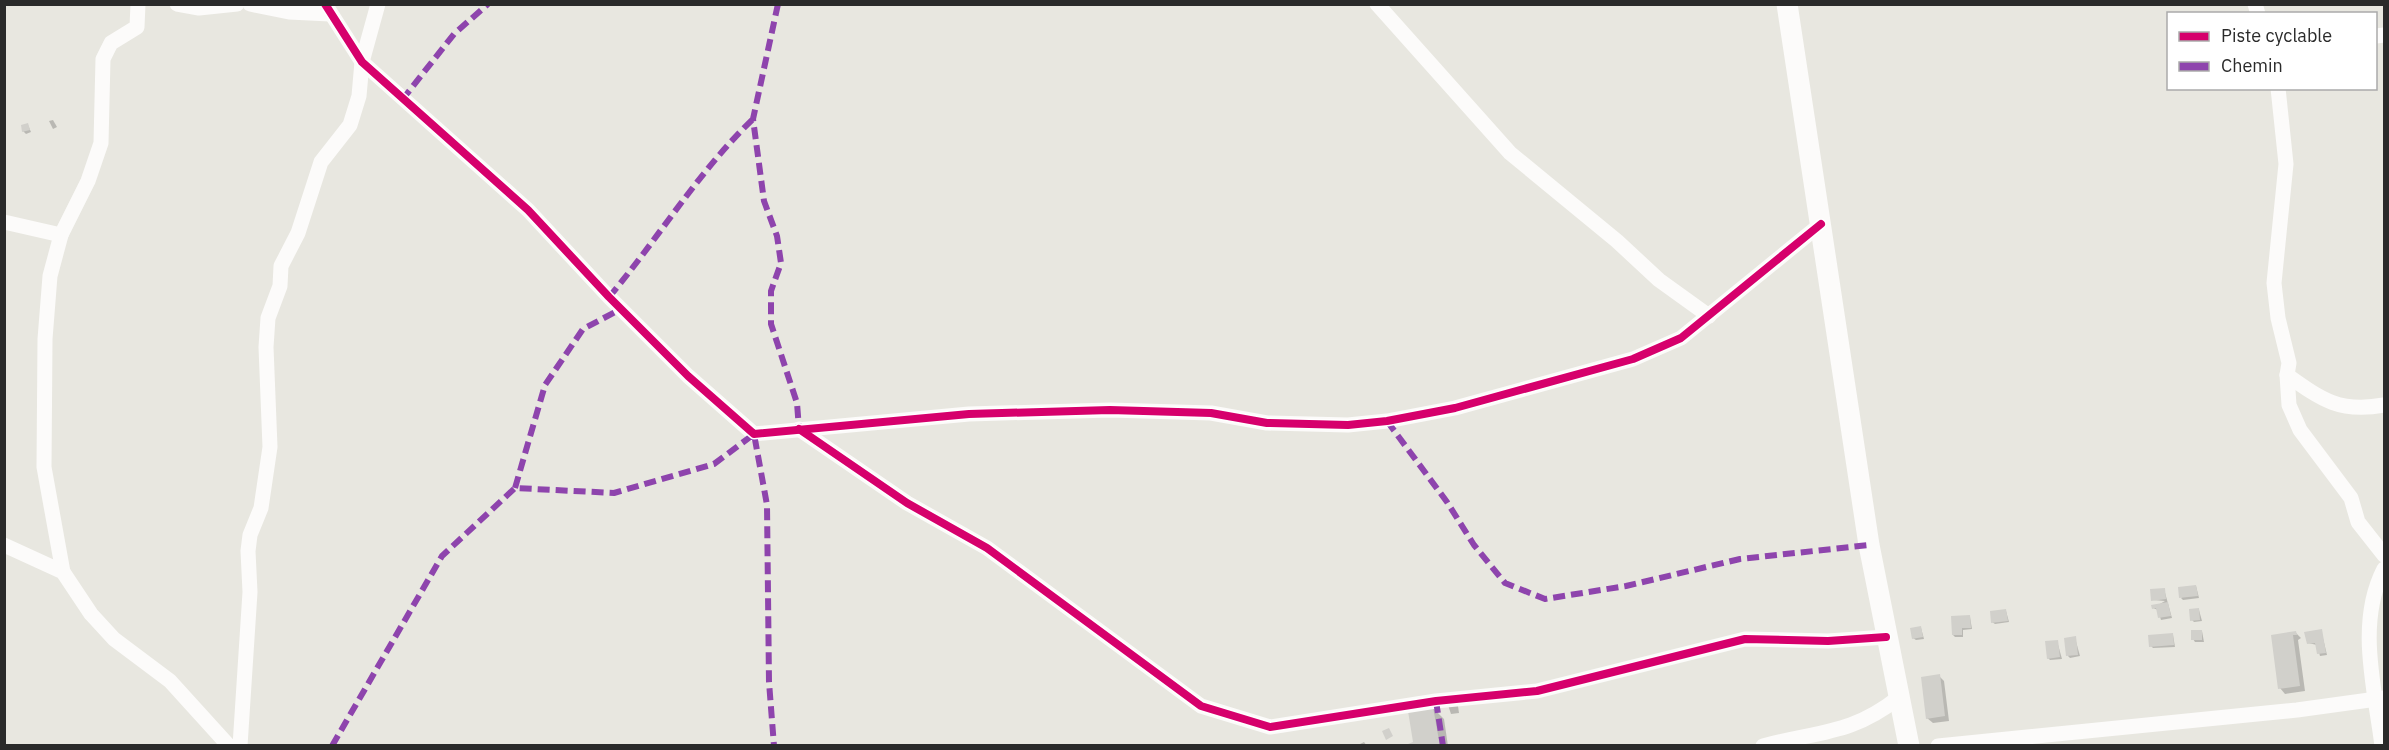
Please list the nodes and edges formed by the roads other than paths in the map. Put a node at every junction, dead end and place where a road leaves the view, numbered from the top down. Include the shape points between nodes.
1 (138, 4) edge
2 (177, 4) edge
3 (237, 4) edge
4 (250, 4) edge
5 (378, 4) edge
6 (1377, 4) edge
7 (1787, 4) edge
8 (328, 9) edge
9 (362, 62) junction
10 (2278, 90) edge
11 (4, 222) edge
12 (1821, 224) junction
13 (62, 235) junction
14 (1709, 316) junction
15 (2287, 375) junction
16 (2385, 405) edge
17 (799, 429) junction
18 (4, 545) edge
19 (2385, 555) edge
20 (2385, 569) edge
21 (63, 572) junction
22 (1886, 637) junction
23 (1898, 698) junction
24 (2380, 699) edge
25 (229, 746) edge
26 (240, 746) edge
27 (1764, 746) edge
28 (1909, 746) edge
29 (1938, 746) edge
30 (2382, 746) edge

1 - 13 street via 137,27 111,43 103,59 101,143
2 - 3 street via 199,8
4 - 8 street via 289,12
5 - 9 street
6 - 14 street via 1510,153 1659,280
7 - 12 street
8 - 9 street
9 - 17 street via 528,210 688,376 754,434
9 - 26 street via 359,96 350,124 321,162 298,233 281,266 280,286 268,318 270,447 261,508 248,551 250,592
10 - 15 street via 2286,164 2274,283 2289,363
11 - 13 street
12 - 14 street
12 - 22 street
13 - 21 street via 50,276 45,339 44,467
14 - 17 street via 1681,338 1633,359 1455,408 1388,421 1348,425 1267,423 1212,413 1110,410 969,414
15 - 16 street via 2310,391 2348,408
15 - 19 street via 2289,405 2300,430 2351,498 2358,522
17 - 22 street via 907,502 987,548 1201,706 1270,727 1436,701 1537,692 1744,639 1828,641
18 - 21 street
20 - 24 street via 2370,618 2369,647
21 - 25 street via 91,614 114,639 170,681
22 - 23 street
23 - 27 street via 1853,726
23 - 28 street
24 - 29 street
24 - 30 street

